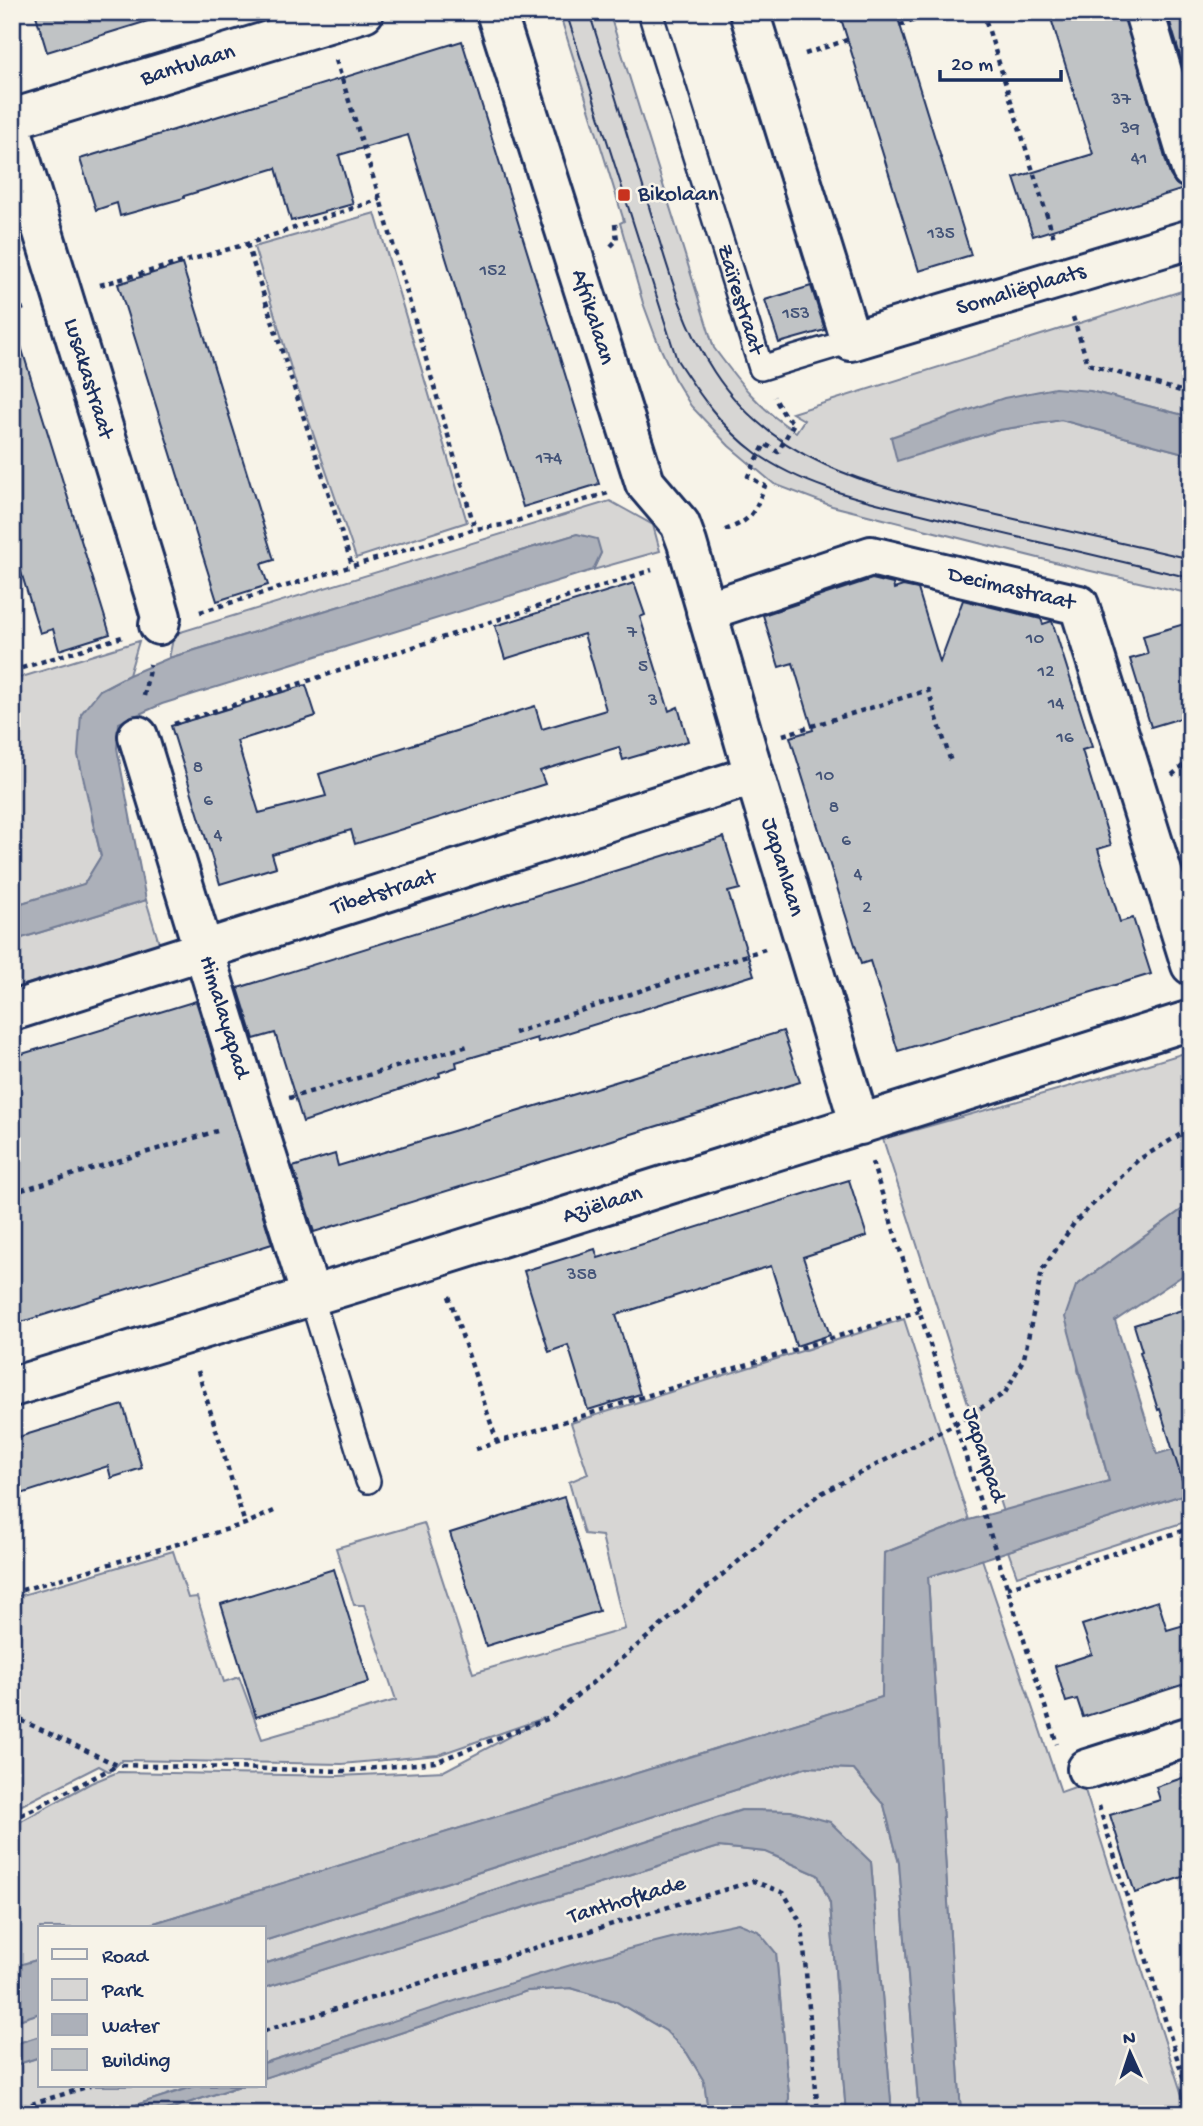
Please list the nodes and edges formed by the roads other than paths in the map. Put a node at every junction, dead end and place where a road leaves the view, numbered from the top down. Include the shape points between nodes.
1 (364, 12) edge
2 (496, 12) edge
3 (650, 12) edge
4 (749, 12) edge
5 (1144, 12) edge
6 (12, 119) edge
7 (12, 131) edge
8 (1191, 169) edge
9 (1191, 239) edge
10 (851, 341) junction
11 (706, 611) junction
12 (159, 625) road end
13 (138, 736) road end
14 (750, 761) junction
15 (204, 950) junction
16 (1191, 965) edge
17 (12, 1011) edge
18 (1191, 1020) edge
19 (860, 1125) junction
20 (312, 1296) junction
21 (12, 1387) edge
22 (368, 1481) dead end
23 (1191, 1737) edge
24 (1087, 1769) road end

1 - 6 street, Bantulaan
2 - 11 street, Afrikalaan via 645,483 680,524
3 - 10 lane, Zaïrestraat via 761,368
4 - 10 street
5 - 8 street
7 - 12 street, Lusakastraat via 154,593
9 - 10 street, Somaliëplaats
11 - 14 street, Japanlaan
11 - 16 street, Decimastraat via 871,556 1079,605
13 - 15 street, Himalayapad
14 - 15 street, Tibetstraat
14 - 19 street, Japanlaan
15 - 17 street, Tibetstraat
15 - 20 street, Himalayapad
18 - 19 street, Aziëlaan
19 - 20 street, Aziëlaan
20 - 21 street, Aziëlaan
20 - 22 lane
23 - 24 street

